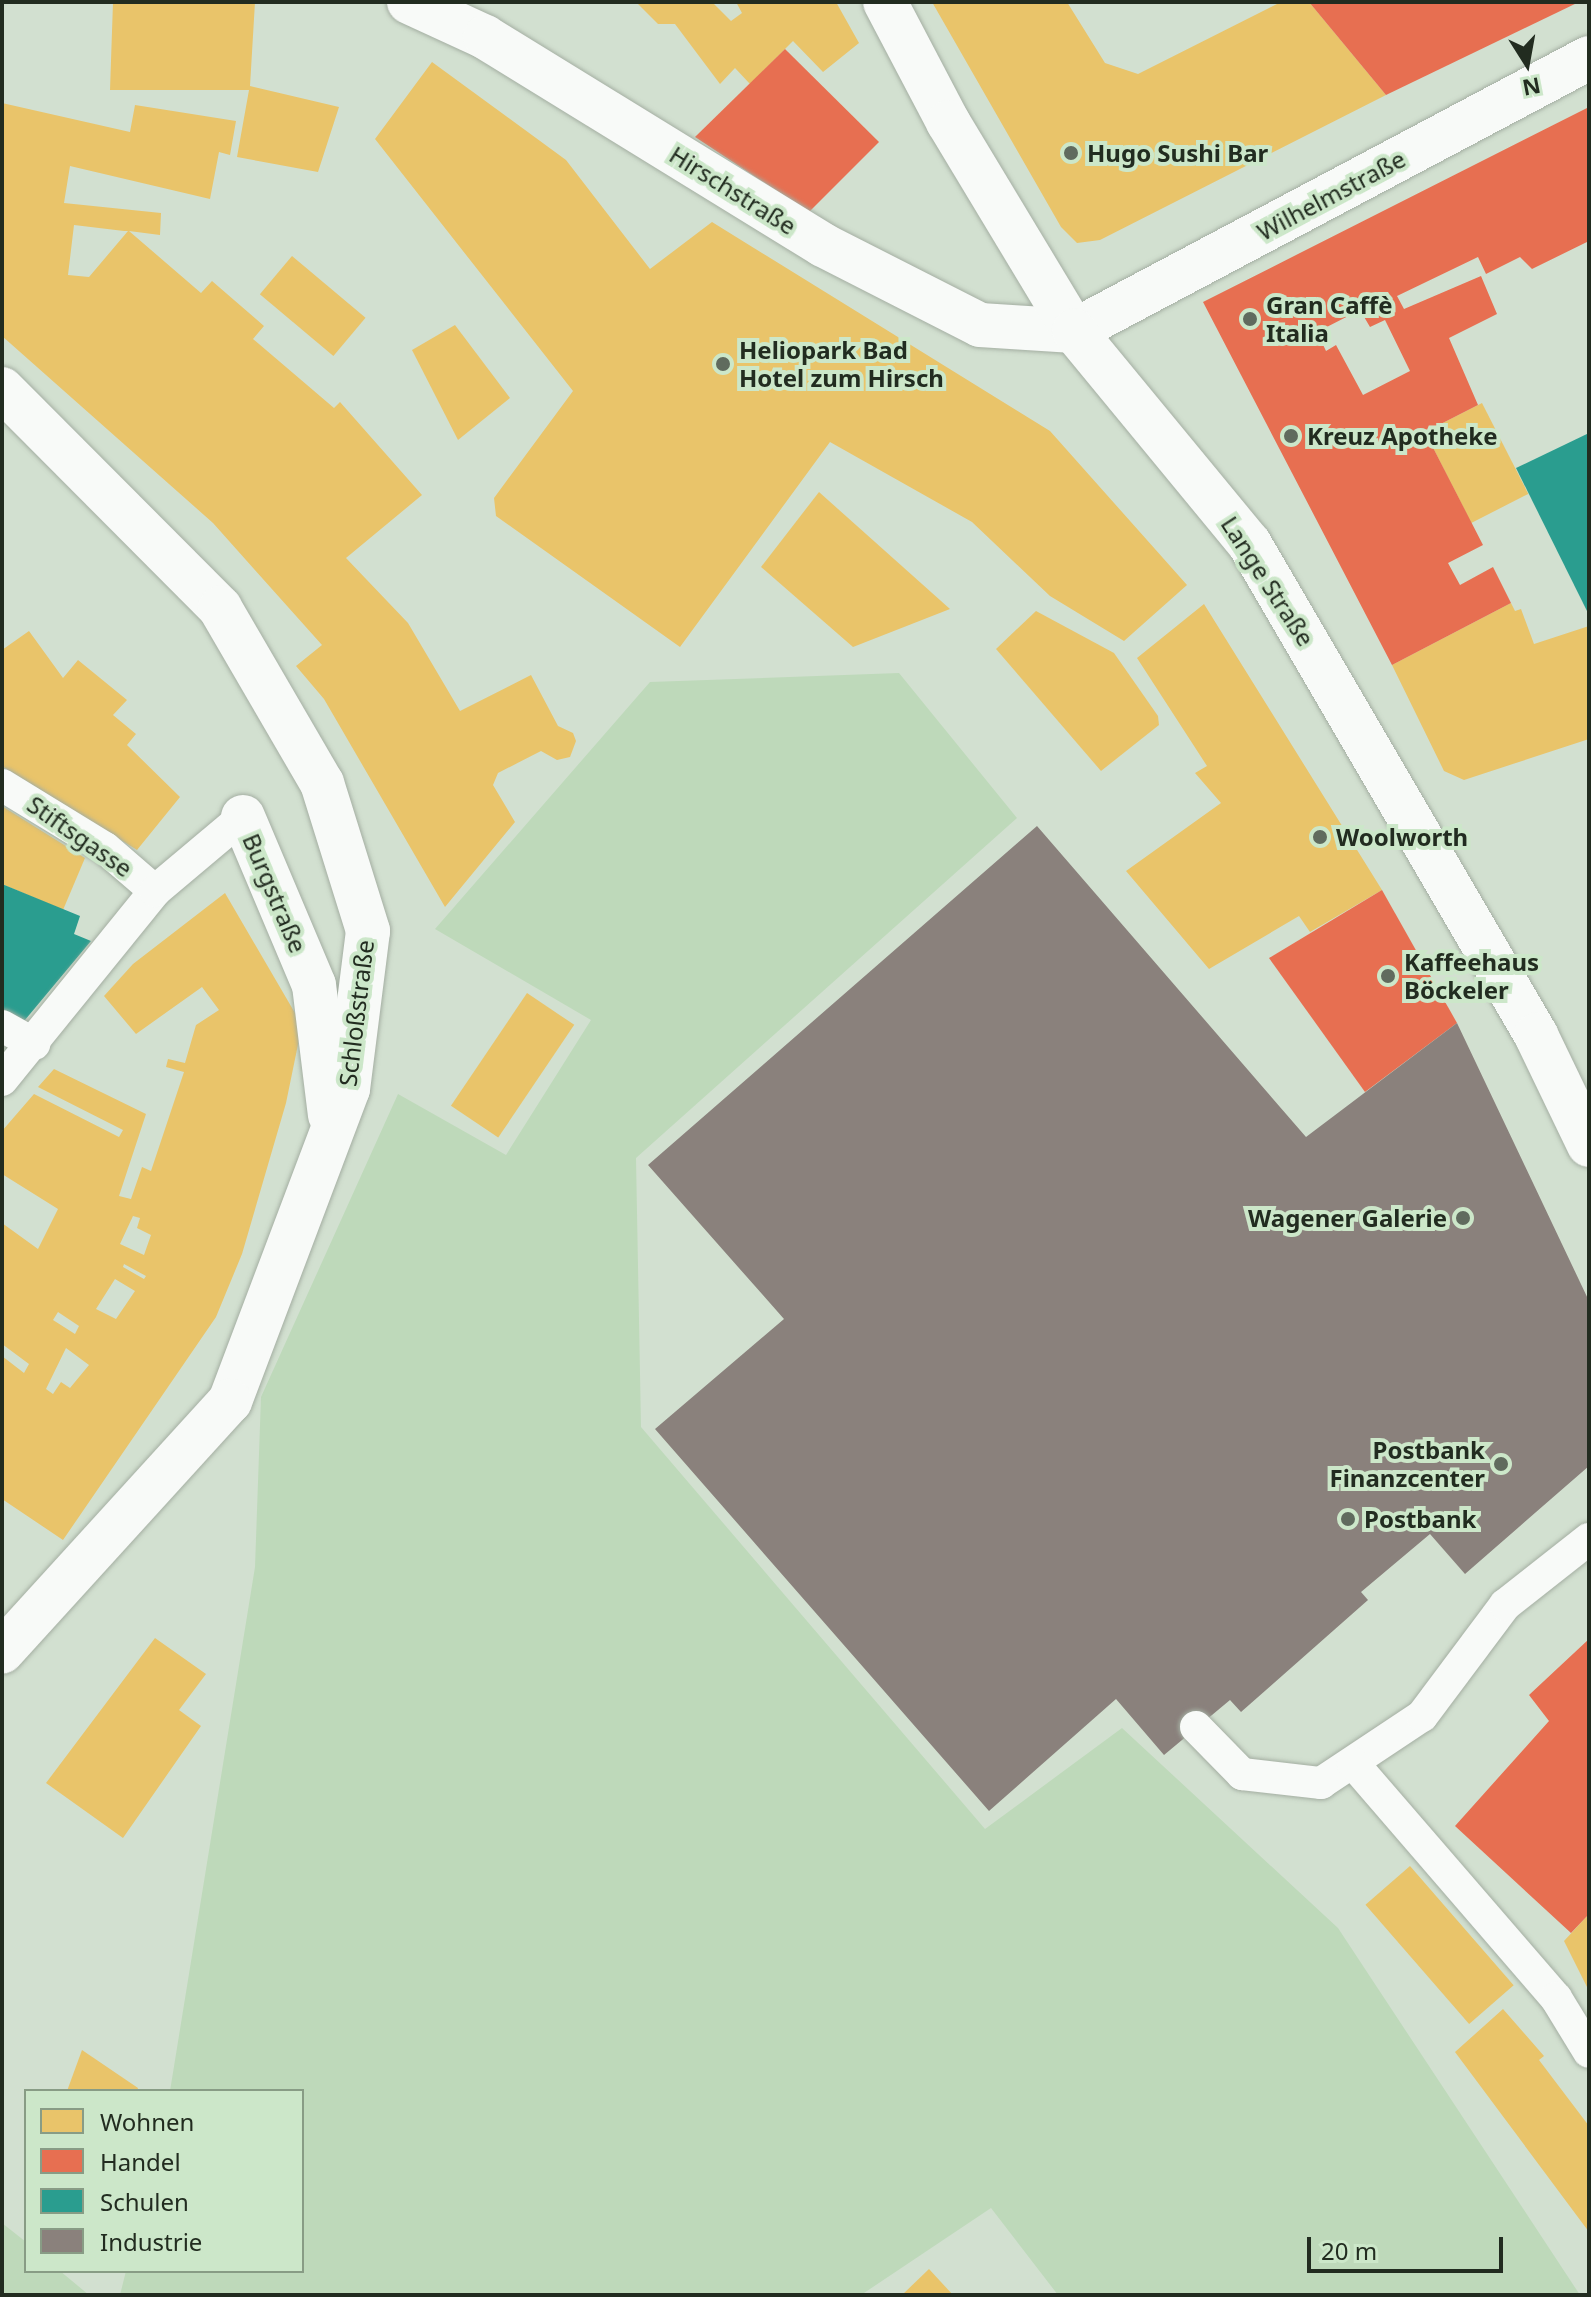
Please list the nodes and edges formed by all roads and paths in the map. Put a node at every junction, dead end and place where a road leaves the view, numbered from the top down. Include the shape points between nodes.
1 (409, 2) edge
2 (885, 2) edge
3 (1589, 58) edge
4 (1074, 331) junction
5 (2, 389) edge
6 (2, 785) edge
7 (243, 817) joint
8 (155, 891) junction
9 (2, 1026) edge
10 (34, 1044) junction
11 (2, 1080) edge
12 (332, 1134) junction
13 (1589, 1145) edge
14 (1589, 1539) edge
15 (2, 1652) edge
16 (1196, 1727) dead end
17 (1353, 1763) junction
18 (1589, 2052) edge

1 - 4 street, Hirschstraße via 485,37 823,245 980,325
2 - 4 street, Lange Straße via 948,122
3 - 4 street, Wilhelmstraße
4 - 13 street, Lange Straße via 1249,543 1536,1035
5 - 12 street, Schloßstraße via 220,608 322,783 368,931 348,1089
6 - 8 lane, Stiftsgasse via 105,848
7 - 8 lane, Burgstraße
7 - 12 street, Burgstraße via 314,985
8 - 10 lane, Burgstraße
9 - 10 lane
10 - 11 lane, Burgstraße
12 - 15 street, Schloßstraße via 230,1401
14 - 17 lane via 1505,1605 1422,1716
16 - 17 lane via 1242,1774 1321,1783
17 - 18 lane via 1556,1998

